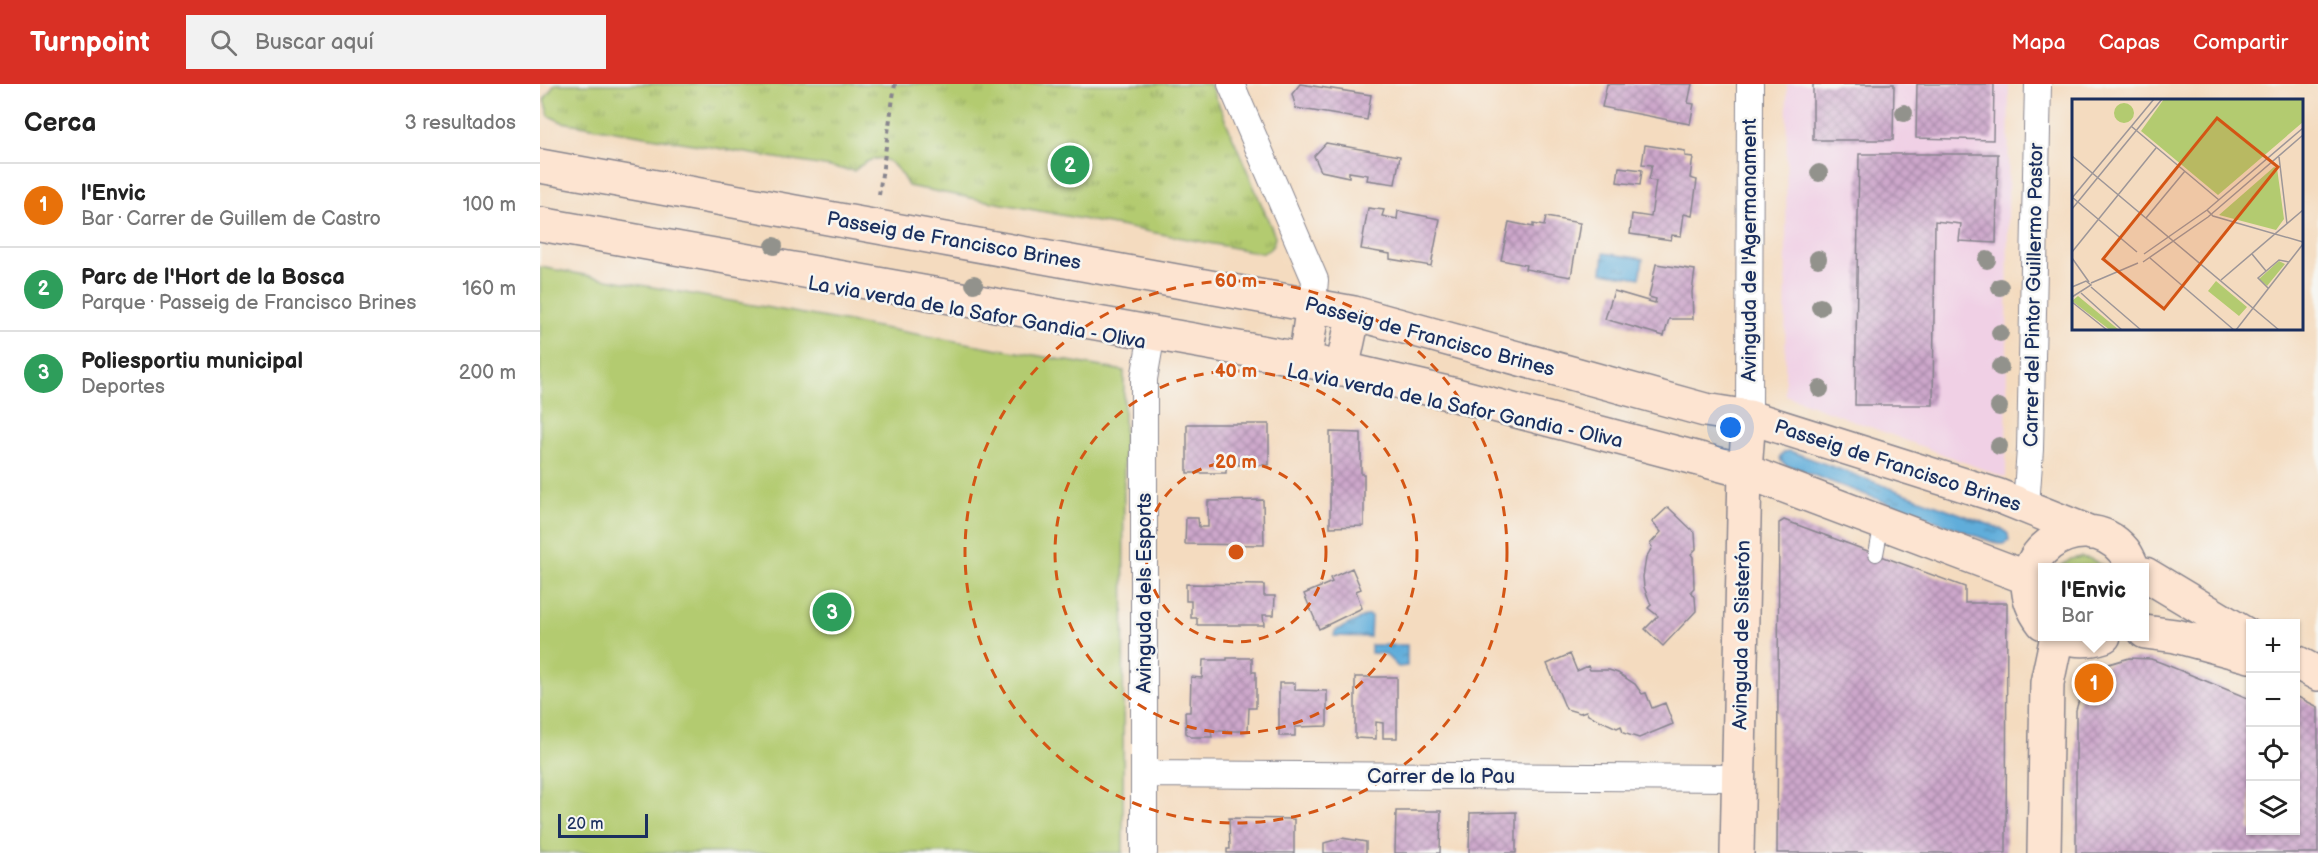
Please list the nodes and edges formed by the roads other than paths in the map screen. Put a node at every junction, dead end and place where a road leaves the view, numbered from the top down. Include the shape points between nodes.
1 (1231, 84) edge
2 (1750, 84) edge
3 (2038, 84) edge
4 (540, 166) edge
5 (540, 224) edge
6 (1313, 304) junction
7 (1354, 313) junction
8 (1152, 333) junction
9 (1305, 360) junction
10 (1342, 369) junction
11 (1749, 417) junction
12 (1745, 471) junction
13 (2026, 506) junction
14 (1882, 522) junction
15 (2091, 533) junction
16 (1876, 554) dead end
17 (2131, 563) edge
18 (2149, 576) edge
19 (2028, 578) junction
20 (2038, 617) edge
21 (2149, 633) edge
22 (2246, 635) edge
23 (2058, 641) edge
24 (2246, 655) edge
25 (2300, 665) edge
26 (2300, 669) edge
27 (2318, 674) edge
28 (1144, 774) junction
29 (1738, 778) junction
30 (1144, 853) edge
31 (1737, 853) edge
32 (2044, 853) edge

1 - 6 street via 1315,280
2 - 11 street, Avinguda de l'Agermanament
3 - 13 street, Carrer del Pintor Guillermo Pastor
4 - 6 street, Passeig de Francisco Brines
5 - 8 street
6 - 7 street, Passeig de Francisco Brines
6 - 9 street
7 - 10 street
7 - 11 street, Passeig de Francisco Brines via 1694,407
8 - 9 street
8 - 28 street, Avinguda dels Esports via 1144,379
9 - 10 street
10 - 12 street via 1520,410
11 - 12 street, Avinguda de Sisterón
11 - 13 street, Passeig de Francisco Brines
12 - 14 street
12 - 29 street, Avinguda de Sisterón
13 - 15 street, Passeig de Francisco Brines
14 - 16 lane
14 - 19 street
15 - 17 street, Passeig de Francisco Brines via 2109,539 2124,551
15 - 19 street via 2058,538 2044,548
18 - 22 street
19 - 20 street via 2029,595
21 - 24 street
23 - 32 street via 2047,683
25 - 27 street
26 - 27 street
28 - 29 street, Carrer de la Pau
28 - 30 street, Avinguda dels Esports
29 - 31 street, Avinguda de Sisterón

